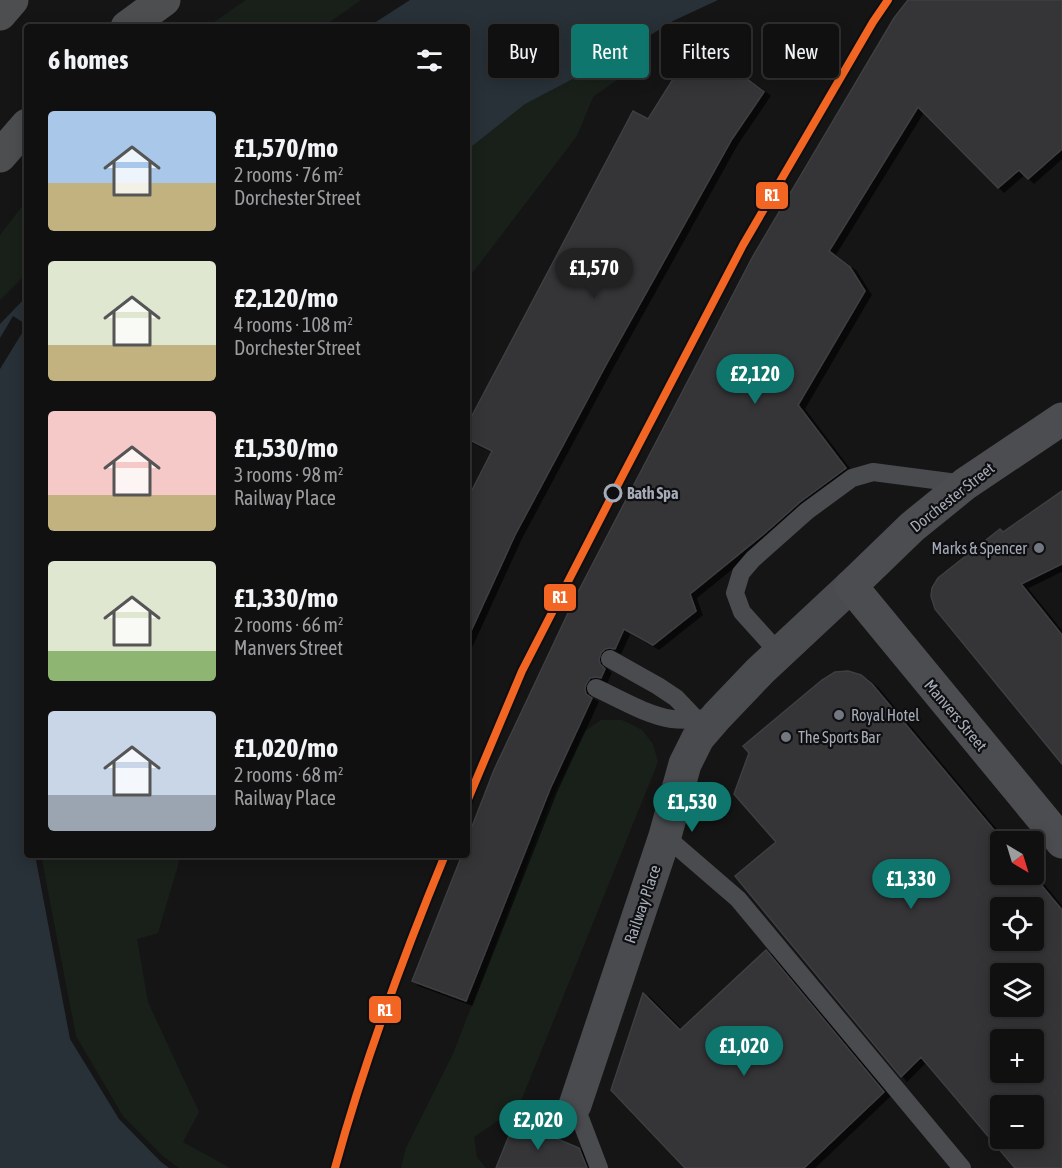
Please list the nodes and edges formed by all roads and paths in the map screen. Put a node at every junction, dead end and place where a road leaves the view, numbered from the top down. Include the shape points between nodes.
1 (12, 0) edge
2 (164, 0) edge
3 (0, 14) edge
4 (132, 24) edge
5 (24, 128) edge
6 (0, 156) edge
7 (1062, 419) edge
8 (965, 484) junction
9 (851, 586) junction
10 (779, 653) junction
11 (610, 659) dead end
12 (596, 688) dead end
13 (707, 718) junction
14 (665, 836) junction
15 (1062, 843) edge
16 (574, 1105) joint
17 (599, 1168) edge
18 (962, 1168) edge

1 - 3 highway
2 - 4 highway
5 - 6 highway
7 - 8 main road, Dorchester Street
8 - 9 main road, Dorchester Street via 912,527
8 - 10 lane via 873,472 852,478 753,558 741,573 735,593 742,612
9 - 10 street, Railway Place
9 - 15 main road, Manvers Street
10 - 13 street, Railway Place
11 - 13 lane
12 - 13 lane via 652,714 673,719
13 - 14 street, Railway Place via 685,764
14 - 16 street, Railway Place
14 - 18 lane via 738,899
16 - 17 lane

